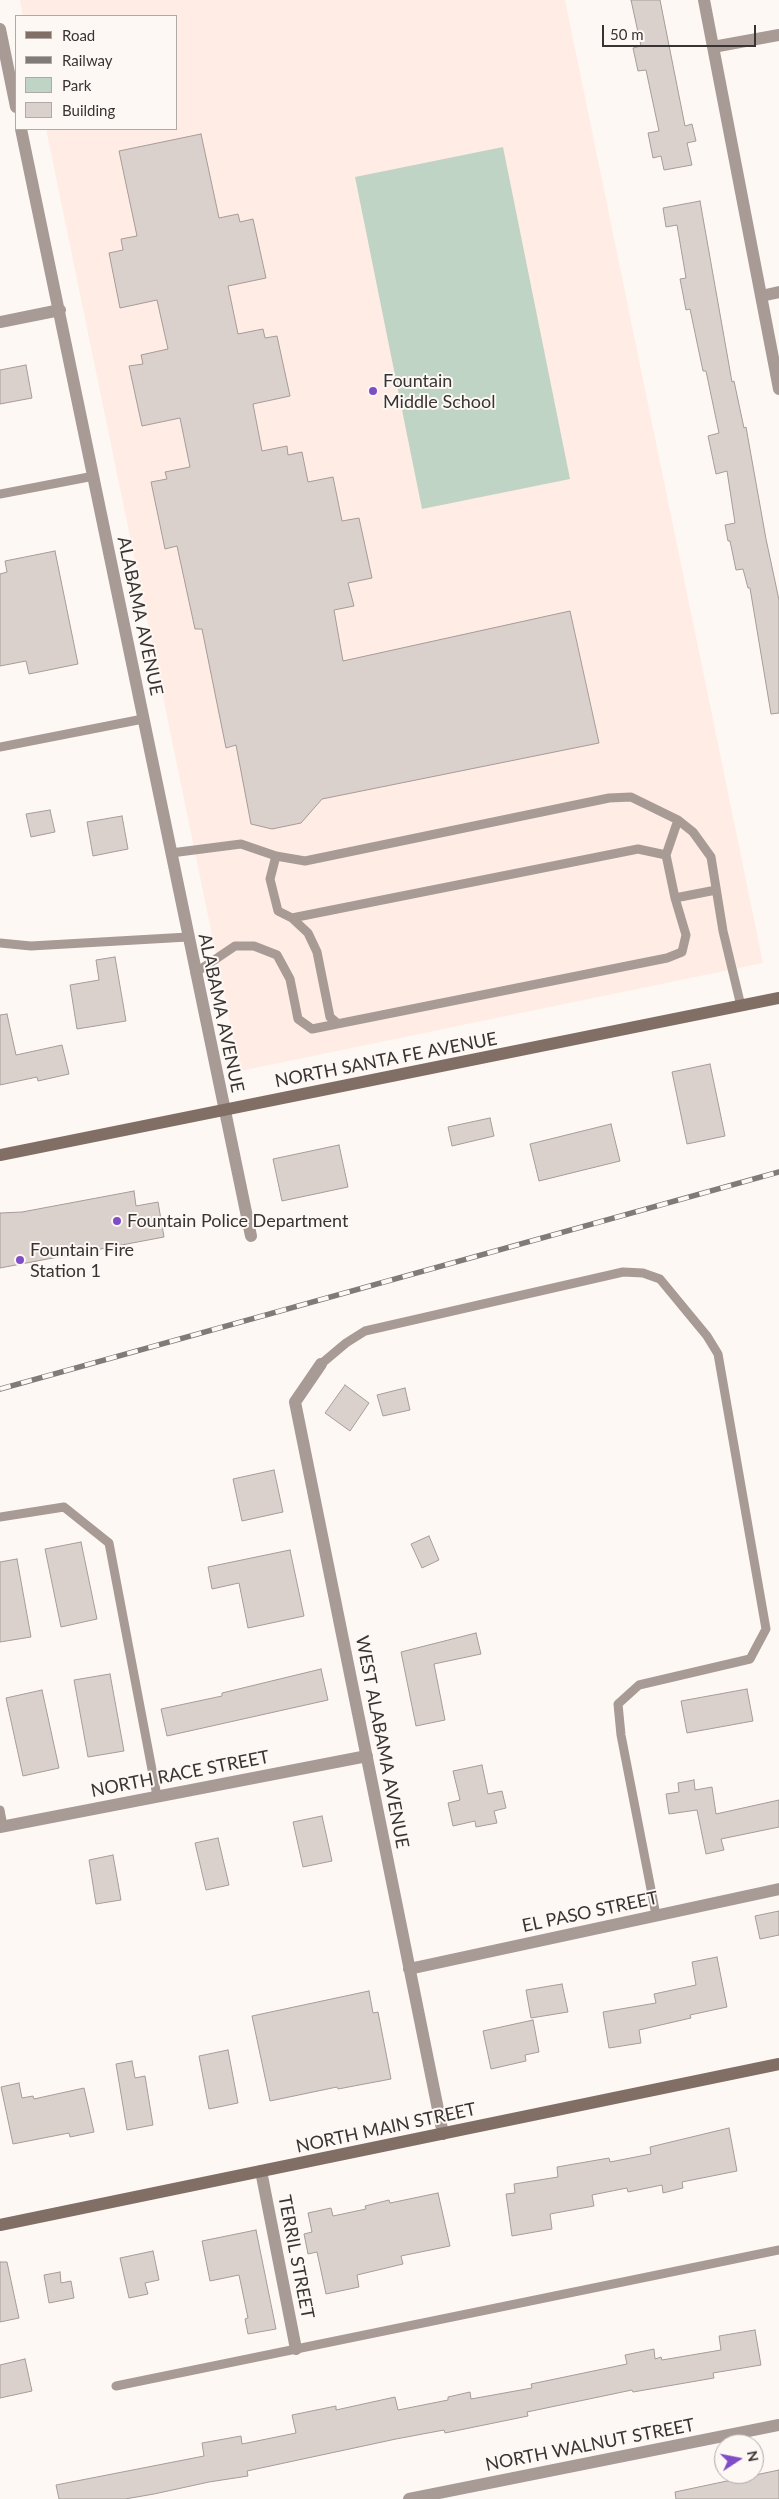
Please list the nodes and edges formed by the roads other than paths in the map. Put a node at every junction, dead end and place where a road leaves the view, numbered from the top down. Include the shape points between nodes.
1 (704, 0) edge
2 (0, 29) edge
3 (779, 34) edge
4 (713, 47) junction
5 (5, 74) edge
6 (15, 104) edge
7 (21, 130) edge
8 (779, 292) edge
9 (761, 296) junction
10 (60, 310) junction
11 (0, 322) edge
12 (779, 389) edge
13 (94, 476) junction
14 (0, 494) edge
15 (143, 719) junction
16 (0, 747) edge
17 (678, 820) junction
18 (171, 853) junction
19 (666, 855) junction
20 (276, 856) junction
21 (716, 890) junction
22 (675, 898) junction
23 (292, 918) junction
24 (188, 937) junction
25 (0, 943) edge
26 (195, 973) junction
27 (779, 998) edge
28 (740, 1006) junction
29 (337, 1023) junction
30 (224, 1111) junction
31 (0, 1155) edge
32 (251, 1236) dead end
33 (321, 1364) joint
34 (0, 1517) edge
35 (367, 1756) junction
36 (157, 1796) junction
37 (0, 1810) edge
38 (1, 1827) edge
39 (779, 1888) edge
40 (656, 1915) junction
41 (409, 1969) junction
42 (779, 2064) edge
43 (443, 2134) junction
44 (261, 2171) junction
45 (0, 2226) edge
46 (779, 2250) edge
47 (296, 2349) junction
48 (116, 2386) dead end
49 (779, 2425) edge
50 (409, 2499) edge

1 - 4 street
2 - 5 street
3 - 4 street
4 - 9 street
5 - 6 street
7 - 10 street, ALABAMA AVENUE
8 - 9 street
9 - 12 street
10 - 11 street
10 - 13 street, ALABAMA AVENUE
13 - 14 lane
13 - 15 street, ALABAMA AVENUE
15 - 16 lane
15 - 18 street, ALABAMA AVENUE
17 - 19 lane
17 - 20 lane via 631,797 609,798 305,861
17 - 21 lane via 694,832 710,857
18 - 20 lane via 241,844
18 - 24 street, ALABAMA AVENUE
19 - 22 lane
19 - 23 lane via 638,849
20 - 23 lane via 270,879 278,911
21 - 22 lane
21 - 28 lane
22 - 29 lane via 686,935 682,952 667,958
23 - 29 lane via 308,932 317,952 330,1017
24 - 25 lane via 31,946
24 - 26 street, ALABAMA AVENUE
26 - 29 lane via 235,946 254,946 277,955 290,979 298,1019 312,1028
26 - 30 street, ALABAMA AVENUE
27 - 28 main road, NORTH SANTA FE AVENUE
28 - 30 main road, NORTH SANTA FE AVENUE
30 - 31 main road, NORTH SANTA FE AVENUE
30 - 32 street, ALABAMA AVENUE
33 - 35 street, WEST ALABAMA AVENUE via 295,1402
33 - 40 lane via 365,1331 623,1272 643,1273 660,1279 718,1354 766,1629 750,1659 639,1685 618,1704 621,1735
34 - 36 lane via 64,1507 109,1543
35 - 36 street, NORTH RACE STREET
35 - 41 street, WEST ALABAMA AVENUE
36 - 38 street, NORTH RACE STREET
37 - 38 lane
39 - 40 street, EL PASO STREET
40 - 41 street, EL PASO STREET
41 - 43 street, WEST ALABAMA AVENUE
42 - 43 main road, NORTH MAIN STREET
43 - 44 main road, NORTH MAIN STREET
44 - 45 main road, NORTH MAIN STREET
44 - 47 street, TERRIL STREET
46 - 47 lane
47 - 48 lane
49 - 50 street, NORTH WALNUT STREET

